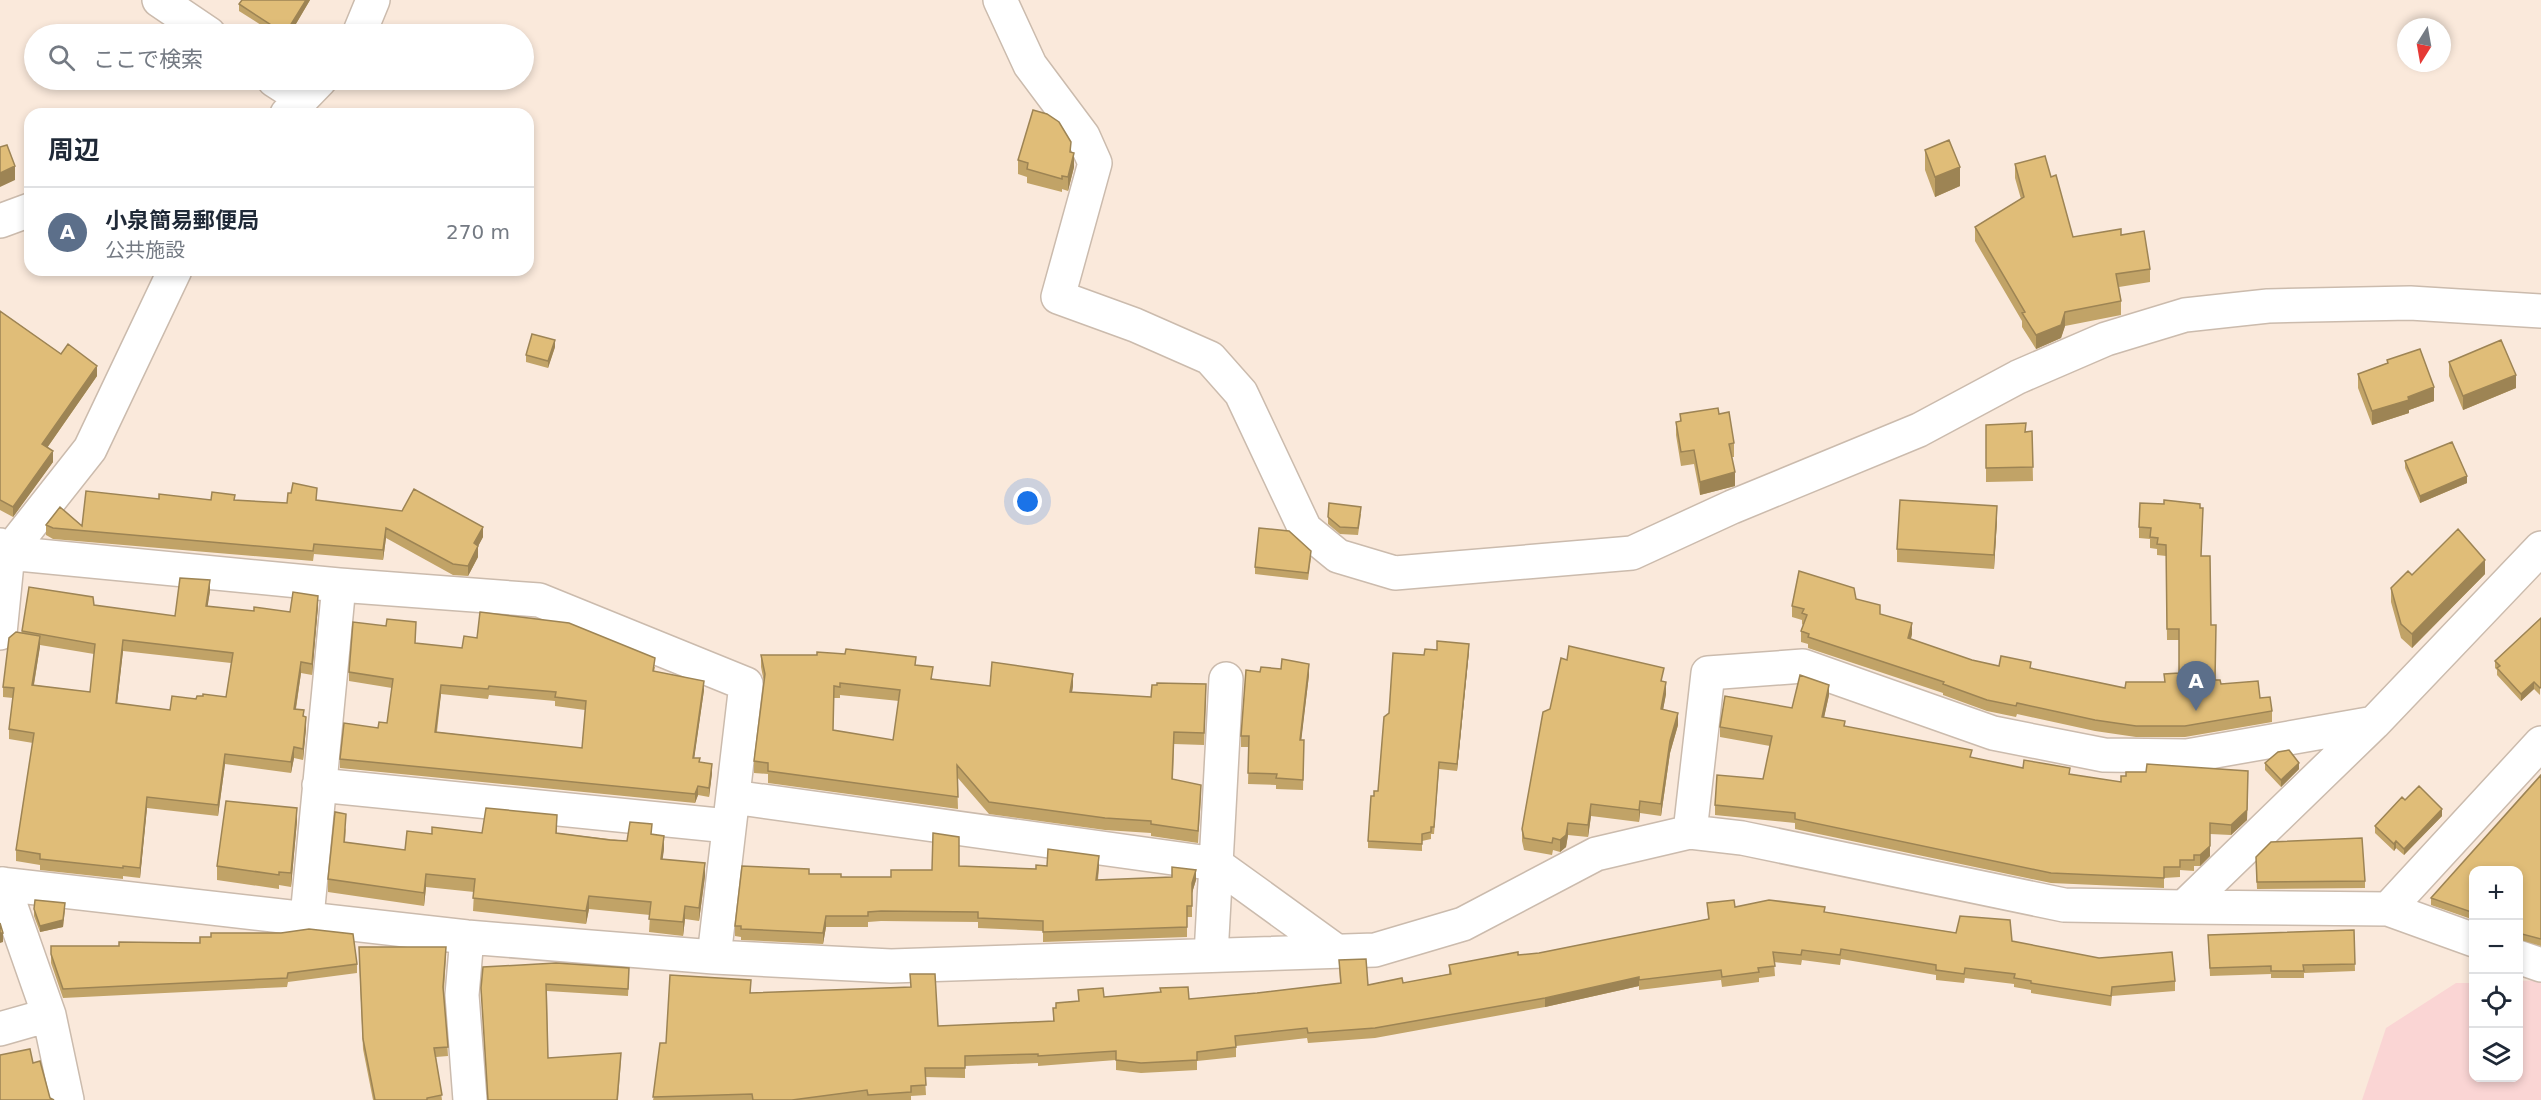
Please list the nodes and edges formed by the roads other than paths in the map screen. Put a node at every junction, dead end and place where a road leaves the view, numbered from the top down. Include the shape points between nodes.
1 (159, 0) edge
2 (373, 0) edge
3 (1000, 0) edge
4 (194, 24) edge
5 (363, 24) edge
6 (24, 212) edge
7 (0, 221) edge
8 (172, 276) edge
9 (2541, 311) edge
10 (2541, 548) edge
11 (4, 549) edge
12 (339, 585) junction
13 (0, 633) edge
14 (1226, 679) dead end
15 (2374, 723) junction
16 (2541, 743) edge
17 (320, 786) junction
18 (730, 811) junction
19 (1690, 832) junction
20 (1216, 864) junction
21 (2, 884) edge
22 (2184, 908) junction
23 (2388, 909) junction
24 (307, 917) junction
25 (467, 937) junction
26 (2469, 938) edge
27 (1335, 950) junction
28 (1211, 955) junction
29 (714, 957) junction
30 (2523, 959) edge
31 (2541, 965) edge
32 (49, 1015) junction
33 (0, 1029) edge
34 (67, 1100) edge
35 (470, 1100) edge

1 - 4 street
2 - 5 street
3 - 9 street via 1030,65 1083,136 1095,163 1058,297 1210,358 1241,393 1305,529 1338,556 1395,573 1632,553 1919,430 2018,377 2106,339 2185,315 2268,306 2410,303
6 - 7 street
8 - 11 street via 90,449
10 - 15 street
11 - 12 street
11 - 13 street
12 - 17 street
12 - 18 street via 539,600 746,684
14 - 20 street
15 - 19 street via 2187,756 2104,755 1993,733 1803,666 1708,673
15 - 22 street
16 - 23 street
17 - 18 street
17 - 24 street
18 - 20 street
18 - 29 street
19 - 22 street via 1742,838 2064,905
19 - 27 street via 1596,854 1463,924 1376,950
20 - 27 street
20 - 28 street
21 - 24 street
21 - 32 street
22 - 23 street
23 - 26 street
24 - 25 street
25 - 29 street
25 - 35 street via 462,995
27 - 28 street
28 - 29 street via 891,966
30 - 31 street
32 - 33 street
32 - 34 street

